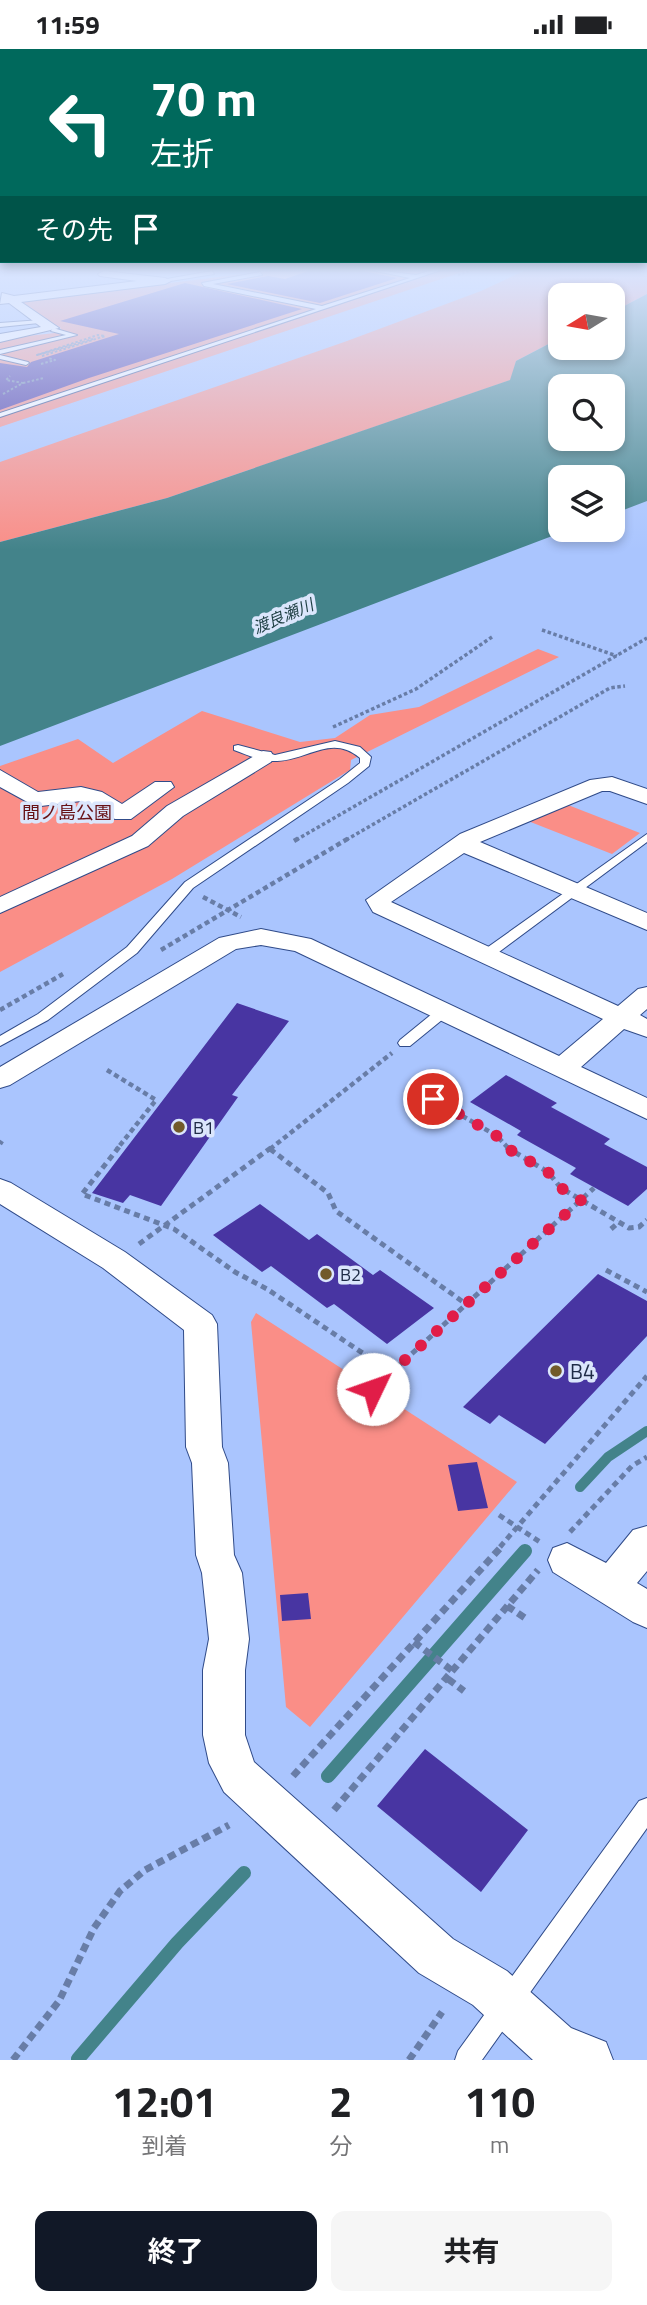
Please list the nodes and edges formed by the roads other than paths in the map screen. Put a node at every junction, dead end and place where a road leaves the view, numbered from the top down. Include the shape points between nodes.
1 (21, 362) edge
2 (161, 362) edge
3 (26, 363) dead end
4 (89, 377) dead end
5 (102, 381) junction
6 (0, 415) edge
7 (238, 748) dead end
8 (263, 757) junction
9 (0, 777) edge
10 (163, 787) dead end
11 (647, 797) edge
12 (123, 814) junction
13 (150, 831) junction
14 (647, 837) edge
15 (461, 843) junction
16 (573, 891) junction
17 (0, 906) edge
18 (647, 922) edge
19 (486, 955) junction
20 (647, 995) edge
21 (443, 1012) junction
22 (620, 1017) junction
23 (647, 1029) edge
24 (0, 1042) edge
25 (405, 1043) road end
26 (561, 1069) junction
27 (0, 1079) edge
28 (647, 1110) edge
29 (0, 1191) edge
30 (647, 1542) edge
31 (560, 1555) road end
32 (610, 1587) junction
33 (647, 1610) edge
34 (647, 1809) edge
35 (508, 2003) junction
36 (467, 2060) edge
37 (588, 2060) edge

1 - 3 lane
2 - 5 lane
4 - 5 lane
5 - 6 lane
7 - 8 lane
8 - 13 street
8 - 24 lane via 282,758 312,746 351,747 366,757 365,764 189,885 132,950 43,1017
9 - 12 street via 31,797 81,794
10 - 12 street
11 - 15 street via 612,784 598,785
12 - 13 street
13 - 17 street via 140,841
14 - 16 lane
15 - 16 street
15 - 19 street via 378,899 382,907
16 - 18 street
16 - 19 lane
19 - 22 street
20 - 22 street
21 - 25 lane
21 - 26 street
21 - 27 street via 302,944 242,939
22 - 23 street
22 - 26 street
26 - 28 street
29 - 35 street via 114,1260 200,1324 204,1447 229,1640 224,1735 239,1777 436,1957 474,1976
30 - 32 street
31 - 32 street
32 - 33 street
34 - 35 lane
35 - 36 lane
35 - 37 street via 554,2046

